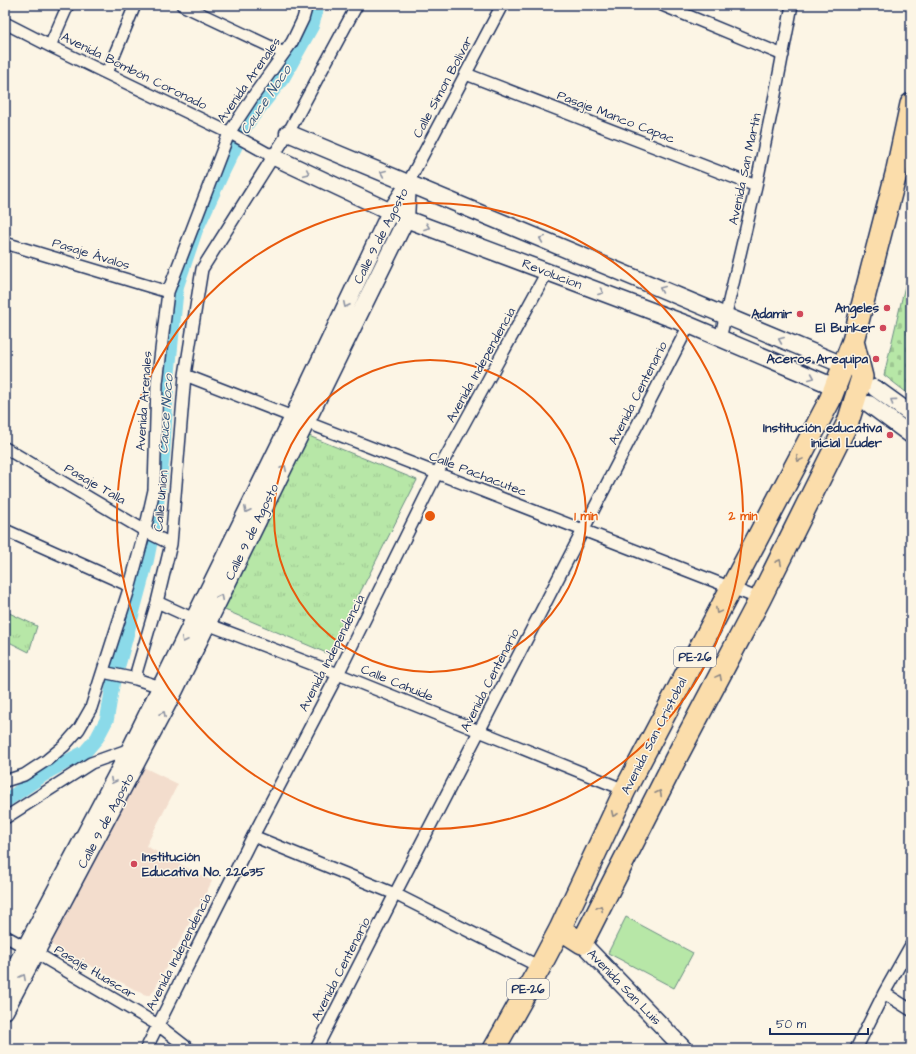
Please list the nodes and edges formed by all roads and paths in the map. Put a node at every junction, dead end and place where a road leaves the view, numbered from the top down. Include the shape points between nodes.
1 (68, 5) edge
2 (135, 5) edge
3 (182, 5) edge
4 (307, 5) edge
5 (358, 5) edge
6 (502, 5) edge
7 (662, 5) edge
8 (792, 5) edge
9 (5, 23) edge
10 (50, 46) junction
11 (284, 53) junction
12 (783, 54) junction
13 (107, 73) junction
14 (466, 74) junction
15 (911, 104) edge
16 (231, 133) junction
17 (288, 133) junction
18 (272, 156) junction
19 (408, 183) junction
20 (756, 186) junction
21 (390, 212) junction
22 (406, 219) junction
23 (5, 243) edge
24 (547, 272) junction
25 (168, 292) junction
26 (726, 316) junction
27 (689, 325) junction
28 (720, 339) junction
29 (853, 341) junction
30 (843, 366) junction
31 (185, 375) junction
32 (856, 391) junction
33 (911, 414) edge
34 (300, 419) junction
35 (911, 435) edge
36 (5, 448) edge
37 (437, 473) junction
38 (5, 530) edge
39 (584, 530) junction
40 (150, 533) junction
41 (171, 544) junction
42 (130, 586) junction
43 (731, 587) junction
44 (760, 599) junction
45 (157, 602) junction
46 (200, 622) junction
47 (107, 673) junction
48 (338, 674) junction
49 (132, 679) junction
50 (168, 689) junction
51 (479, 731) junction
52 (148, 742) junction
53 (647, 748) junction
54 (130, 749) junction
55 (675, 760) junction
56 (5, 781) edge
57 (625, 790) junction
58 (5, 818) edge
59 (253, 836) junction
60 (395, 894) junction
61 (560, 929) junction
62 (5, 936) edge
63 (582, 943) junction
64 (911, 944) edge
65 (31, 950) junction
66 (540, 967) junction
67 (5, 986) edge
68 (884, 993) junction
69 (911, 1010) edge
70 (5, 1012) edge
71 (158, 1025) junction
72 (146, 1049) edge
73 (189, 1049) edge
74 (316, 1049) edge
75 (494, 1049) edge
76 (684, 1049) edge
77 (856, 1049) edge

1 - 10 street
2 - 13 street
3 - 11 street
4 - 11 street, Avenida Arenales via 292,42
5 - 17 street
6 - 14 street, Calle Simon Bolivar
7 - 12 street
8 - 12 street, Avenida San Martin
9 - 10 street, Avenida Bombón Coronado
10 - 13 street, Avenida Bombón Coronado
11 - 16 street, Avenida Arenales
12 - 20 street, Avenida San Martin
13 - 16 street, Avenida Bombón Coronado
14 - 19 street, Calle Simon Bolivar
14 - 20 street, Pasaje Manco Capac
15 - 29 highway, Avenida San Cristobal / PE-26 via 896,174
16 - 18 street, Avenida Bombón Coronado
16 - 25 street, Avenida Arenales
17 - 18 street
19 -> 17 street
18 -> 21 street, Revolucion
18 - 31 street, Calle Union via 202,269
19 - 21 street, Calle 9 de Agosto
19 - 22 street, Calle 9 de Agosto
26 -> 19 street
20 - 26 street, Avenida San Martin
21 - 22 street, Revolucion
21 -> 34 street, Calle 9 de Agosto
22 -> 24 street, Revolucion
22 - 34 street, Calle 9 de Agosto
23 - 25 street, Pasaje Ávalos
24 -> 27 street, Revolucion
24 - 37 street, Avenida Independencia
25 - 40 street, Avenida Arenales via 157,383
26 - 28 street, Avenida San Martin
30 -> 26 street
27 - 28 street, Revolucion
27 - 39 street, Avenida Centenario
28 -> 32 street, Revolucion
29 - 30 highway, Avenida San Cristobal / PE-26
29 - 32 highway
30 - 32 highway, Avenida San Cristobal / PE-26
31 - 34 street, Calle Pachacutec
31 - 41 street, Calle Union
33 -> 32 street
32 - 35 street
32 -> 43 highway, Avenida San Cristobal / PE-26 via 830,400
44 -> 32 highway via 848,422
34 - 37 street, Calle Pachacutec
34 - 46 street, Calle 9 de Agosto
36 - 40 street, Pasaje Talla
37 - 39 street, Calle Pachacutec
37 - 48 street, Avenida Independencia
38 - 42 street
39 - 43 street, Calle Pachacutec
39 - 51 street, Avenida Centenario
40 - 41 street, Pasaje Talla
40 - 42 street, Avenida Arenales
41 - 45 street, Calle Union
42 - 47 street, Avenida Arenales
43 - 44 street, Calle Pachacutec
43 -> 53 highway, Avenida San Cristobal / PE-26
55 -> 44 highway
45 - 46 street, Calle Cahuide
45 - 49 street, Calle Union
46 - 48 street, Calle Cahuide
46 - 50 street, Calle 9 de Agosto
47 - 49 street
47 - 56 street, Avenida Arenales via 79,730 64,746 24,775
48 - 51 street, Calle Cahuide
48 - 59 street, Avenida Independencia
49 - 50 street
52 -> 50 street, Calle 9 de Agosto
50 - 54 street, Calle 9 de Agosto
51 - 57 street, Calle Cahuide
51 - 60 street, Avenida Centenario
52 - 54 street
52 - 65 street, Calle 9 de Agosto
53 - 55 highway
53 - 57 highway, Avenida San Cristobal / PE-26
54 - 58 street via 91,763
54 -> 65 street, Calle 9 de Agosto
63 -> 55 highway
57 -> 61 highway, Avenida San Cristobal / PE-26
59 - 60 street
59 - 71 street, Avenida Independencia
60 - 66 street
60 - 74 street, Avenida Centenario
61 - 63 highway, Avenida San Luis
61 - 66 highway, Avenida San Cristobal / PE-26
62 - 65 street, Pasaje Huascar
63 - 76 street, Avenida San Luis
64 - 68 street
65 - 67 street, Calle 9 de Agosto
70 -> 65 street, Calle 9 de Agosto
65 - 71 street, Pasaje Huascar
66 - 75 highway, Avenida San Cristobal / PE-26
68 - 69 street
68 - 77 street
71 - 72 street, Avenida Independencia
71 - 73 street, Pasaje Huascar

